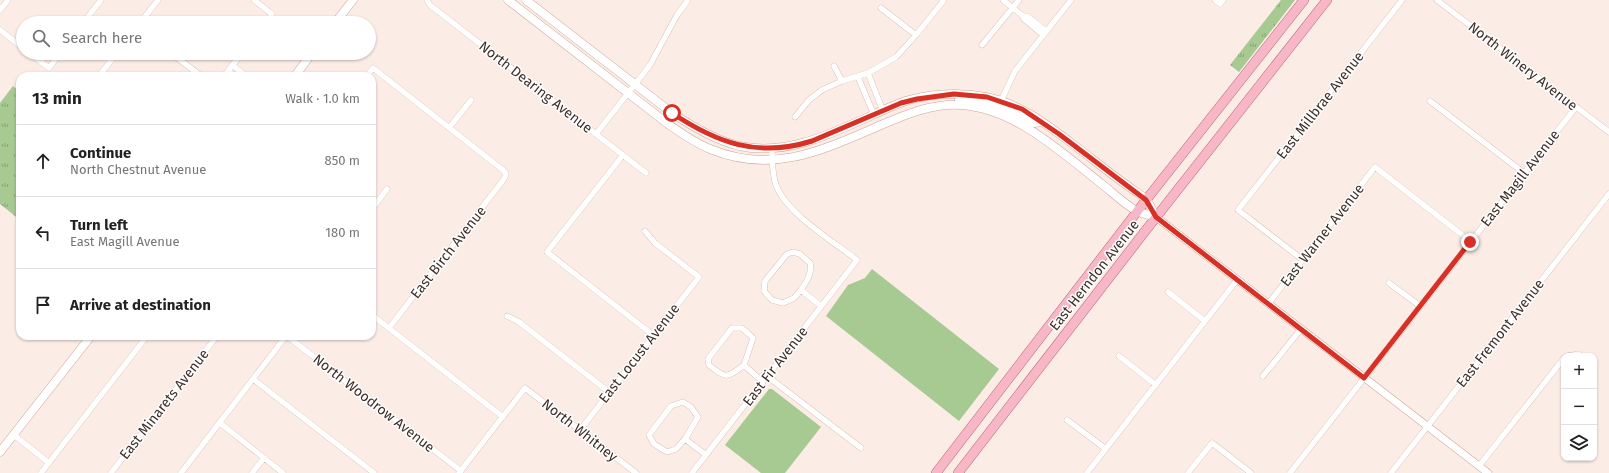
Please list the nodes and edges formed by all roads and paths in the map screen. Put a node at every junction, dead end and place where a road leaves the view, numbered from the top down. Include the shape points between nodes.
1 (8, 0) edge
2 (101, 0) edge
3 (158, 0) edge
4 (254, 0) edge
5 (353, 0) edge
6 (427, 0) edge
7 (508, 0) edge
8 (526, 0) edge
9 (688, 0) edge
10 (944, 0) edge
11 (1003, 0) edge
12 (1018, 0) edge
13 (1071, 0) edge
14 (1215, 0) edge
15 (1223, 0) edge
16 (1304, 0) edge
17 (1327, 0) edge
18 (1402, 0) edge
19 (1437, 0) edge
20 (1013, 7) junction
21 (881, 8) dead end
22 (0, 10) edge
23 (88, 16) edge
24 (145, 16) edge
25 (270, 16) edge
26 (340, 16) edge
27 (1, 33) edge
28 (1044, 33) junction
29 (916, 36) junction
30 (16, 43) edge
31 (982, 45) dead end
32 (39, 60) edge
33 (55, 60) edge
34 (112, 60) edge
35 (180, 60) edge
36 (236, 60) edge
37 (307, 60) edge
38 (232, 65) junction
39 (834, 66) dead end
40 (228, 70) joint
41 (103, 72) edge
42 (196, 72) edge
43 (230, 72) edge
44 (241, 72) edge
45 (297, 72) edge
46 (370, 72) edge
47 (868, 73) junction
48 (858, 77) junction
49 (842, 82) junction
50 (636, 85) junction
51 (628, 94) junction
52 (471, 100) dead end
53 (1001, 101) junction
54 (1430, 101) dead end
55 (1576, 107) junction
56 (883, 111) junction
57 (993, 111) junction
58 (874, 115) junction
59 (796, 117) dead end
60 (898, 117) junction
61 (1042, 122) junction
62 (449, 128) junction
63 (1609, 132) edge
64 (596, 134) junction
65 (772, 149) junction
66 (623, 155) junction
67 (772, 161) junction
68 (646, 173) dead end
69 (1524, 173) junction
70 (388, 189) dead end
71 (1609, 194) edge
72 (1146, 200) junction
73 (376, 204) edge
74 (1138, 212) junction
75 (1156, 217) junction
76 (645, 231) dead end
77 (1470, 242) junction
78 (1303, 260) junction
79 (1237, 280) junction
80 (1389, 283) dead end
81 (801, 290) junction
82 (1168, 292) dead end
83 (1268, 304) junction
84 (821, 306) junction
85 (1420, 306) junction
86 (507, 316) dead end
87 (376, 318) edge
88 (1205, 321) junction
89 (389, 328) junction
90 (1301, 329) junction
91 (653, 335) junction
92 (88, 340) edge
93 (144, 340) edge
94 (214, 340) edge
95 (284, 340) edge
96 (292, 340) edge
97 (1119, 356) dead end
98 (1561, 362) edge
99 (744, 365) junction
100 (767, 376) junction
101 (1263, 376) dead end
102 (1364, 378) junction
103 (253, 379) junction
104 (763, 382) junction
105 (1156, 385) junction
106 (609, 392) junction
107 (503, 416) junction
108 (1068, 420) dead end
109 (220, 423) junction
110 (1427, 426) junction
111 (580, 430) junction
112 (14, 435) junction
113 (685, 438) junction
114 (861, 448) dead end
115 (1106, 449) junction
116 (0, 452) edge
117 (706, 455) junction
118 (264, 458) junction
119 (49, 463) junction
120 (1479, 466) junction
121 (460, 472) edge
122 (42, 473) edge
123 (111, 473) edge
124 (181, 473) edge
125 (252, 473) edge
126 (283, 473) edge
127 (374, 473) edge
128 (636, 473) edge
129 (692, 473) edge
130 (936, 473) edge
131 (958, 473) edge
132 (1087, 473) edge
133 (1188, 473) edge
134 (1252, 473) edge
135 (1290, 473) edge
136 (1391, 473) edge
137 (1488, 473) edge

1 - 22 street
2 - 23 street
3 - 24 street
4 - 25 street via 272,14
5 - 26 main road
6 - 64 street, North Dearing Avenue via 430,5
7 - 51 main road
8 - 50 main road
9 - 50 street via 677,15 650,66
10 - 29 street
11 - 20 street
12 - 20 street
13 - 28 street
14 - 15 street via 1220,4
16 - 72 main road, East Herndon Avenue
17 - 75 main road, East Herndon Avenue
18 - 78 street, East Millbrae Avenue via 1238,210
19 - 55 street, North Winery Avenue
20 - 28 street via 1024,20
20 - 31 street
21 - 29 street
27 - 30 street
28 - 53 street via 1015,71
29 - 47 street via 896,57
32 - 33 street via 49,68
34 - 41 street
35 - 42 street
36 - 38 street
37 - 45 main road
38 - 40 street
38 - 44 street
39 - 49 street
40 - 43 street
46 - 62 street via 373,68
47 - 48 street
47 - 56 street
48 - 49 street
48 - 58 street
49 - 59 street via 822,90 809,100
50 - 51 street
50 - 65 main road via 672,113 708,134 740,146
51 - 64 street
51 - 67 main road via 703,146 740,158
52 - 62 street
53 - 56 main road via 954,94 917,99
53 - 60 main road via 992,105 961,100 937,100
53 - 61 main road via 1022,109
54 - 69 street
55 - 63 street, North Winery Avenue
55 - 69 street, East Magill Avenue
56 - 58 main road
57 - 60 main road via 952,105 916,110
57 - 61 main road via 1002,108 1034,123
57 - 74 main road via 1027,128
58 - 65 main road via 812,141
60 - 67 main road via 820,150
61 - 72 main road
62 - 89 street, East Birch Avenue via 506,174
64 - 66 street, North Dearing Avenue
65 - 67 street
66 - 68 street, North Dearing Avenue
66 - 91 street via 547,252
67 - 84 street, East Fir Avenue via 778,190 788,204 857,260
69 - 77 street, East Magill Avenue
70 - 73 street
71 - 110 street, East Fremont Avenue
72 - 74 main road, East Herndon Avenue
72 - 75 main road
74 - 75 main road
74 - 130 main road, East Herndon Avenue
75 - 79 street
75 - 131 main road, East Herndon Avenue
76 - 91 street, East Locust Avenue via 656,243 699,277
77 - 78 street, East Warner Avenue via 1375,167
77 - 85 street, East Magill Avenue
78 - 83 street, East Warner Avenue
79 - 83 street
79 - 88 street
80 - 85 street
81 - 81 street via 794,298 783,303 772,300 764,290 765,282 787,254 793,252 800,254 810,263 811,269
81 - 84 street
82 - 88 street
83 - 90 street
84 - 100 street, East Fir Avenue
85 - 102 street, East Magill Avenue
86 - 106 street via 519,322
87 - 89 street
88 - 105 street
89 - 107 street
90 - 101 street
90 - 102 street
91 - 106 street, East Locust Avenue
92 - 112 main road
93 - 119 street
94 - 123 street, East Minarets Avenue
95 - 103 street
96 - 121 street, North Woodrow Avenue
97 - 105 street
98 - 120 street
99 - 99 street via 731,375 721,375 709,365 708,359 732,328 742,328 753,338
99 - 104 street
100 - 104 street, East Fir Avenue
100 - 114 street
102 - 110 street
102 - 135 street, East Magill Avenue
103 - 109 street
103 - 127 street
104 - 117 street, East Fir Avenue
105 - 115 street
106 - 111 street, East Locust Avenue
107 - 111 street, North Whitney via 525,388
107 - 121 street
108 - 115 street
109 - 118 street
109 - 124 street
110 - 120 street
110 - 136 street, East Fremont Avenue
111 - 128 street, North Whitney
112 - 116 main road
112 - 119 street
113 - 113 street via 676,449 667,452 654,444 649,434 671,406 683,402 698,417
113 - 117 street
115 - 132 street
117 - 129 street, East Fir Avenue
118 - 125 street
118 - 126 street
119 - 122 street
120 - 137 street
133 - 134 street via 1212,443

